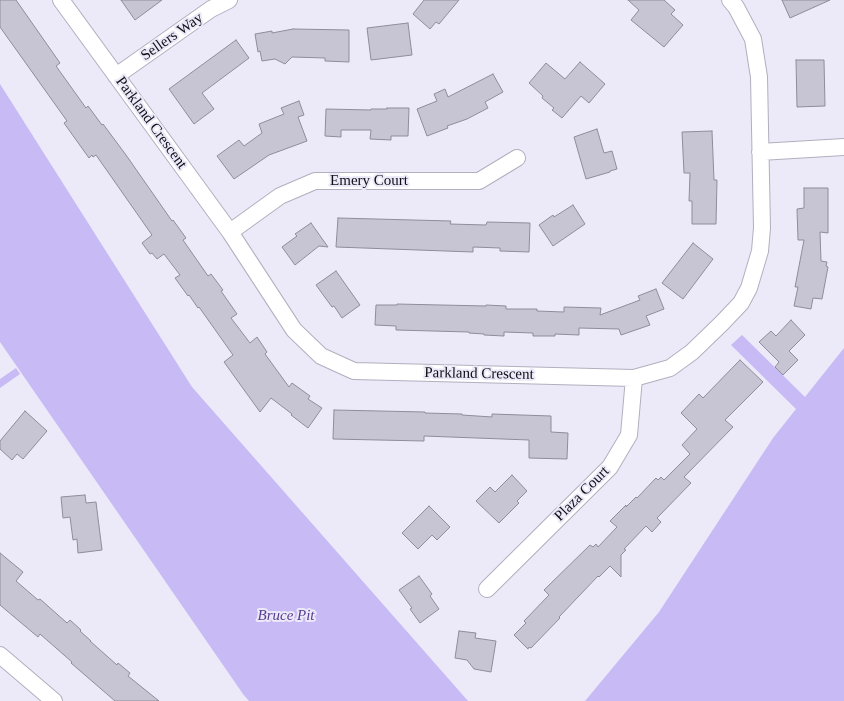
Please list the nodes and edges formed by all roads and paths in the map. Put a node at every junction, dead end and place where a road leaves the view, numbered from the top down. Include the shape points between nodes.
1 (61, 0) edge
2 (230, 0) edge
3 (730, 0) edge
4 (116, 76) junction
5 (844, 147) edge
6 (760, 152) junction
7 (517, 158) dead end
8 (230, 232) junction
9 (634, 378) junction
10 (487, 589) dead end
11 (0, 655) edge
12 (54, 701) edge

1 - 4 street, Parkland Crescent
2 - 4 street, Sellers Way via 211,9
3 - 6 street, Parkland Crescent via 753,39 759,77
4 - 8 street, Parkland Crescent
5 - 6 street
6 - 9 street, Parkland Crescent via 762,228 760,251 749,288 740,303 692,352 670,368
7 - 8 street, Emery Court via 479,181 315,182 280,196
8 - 9 street, Parkland Crescent via 294,330 321,356 354,371
9 - 10 street, Plaza Court via 629,435 610,467
11 - 12 street

